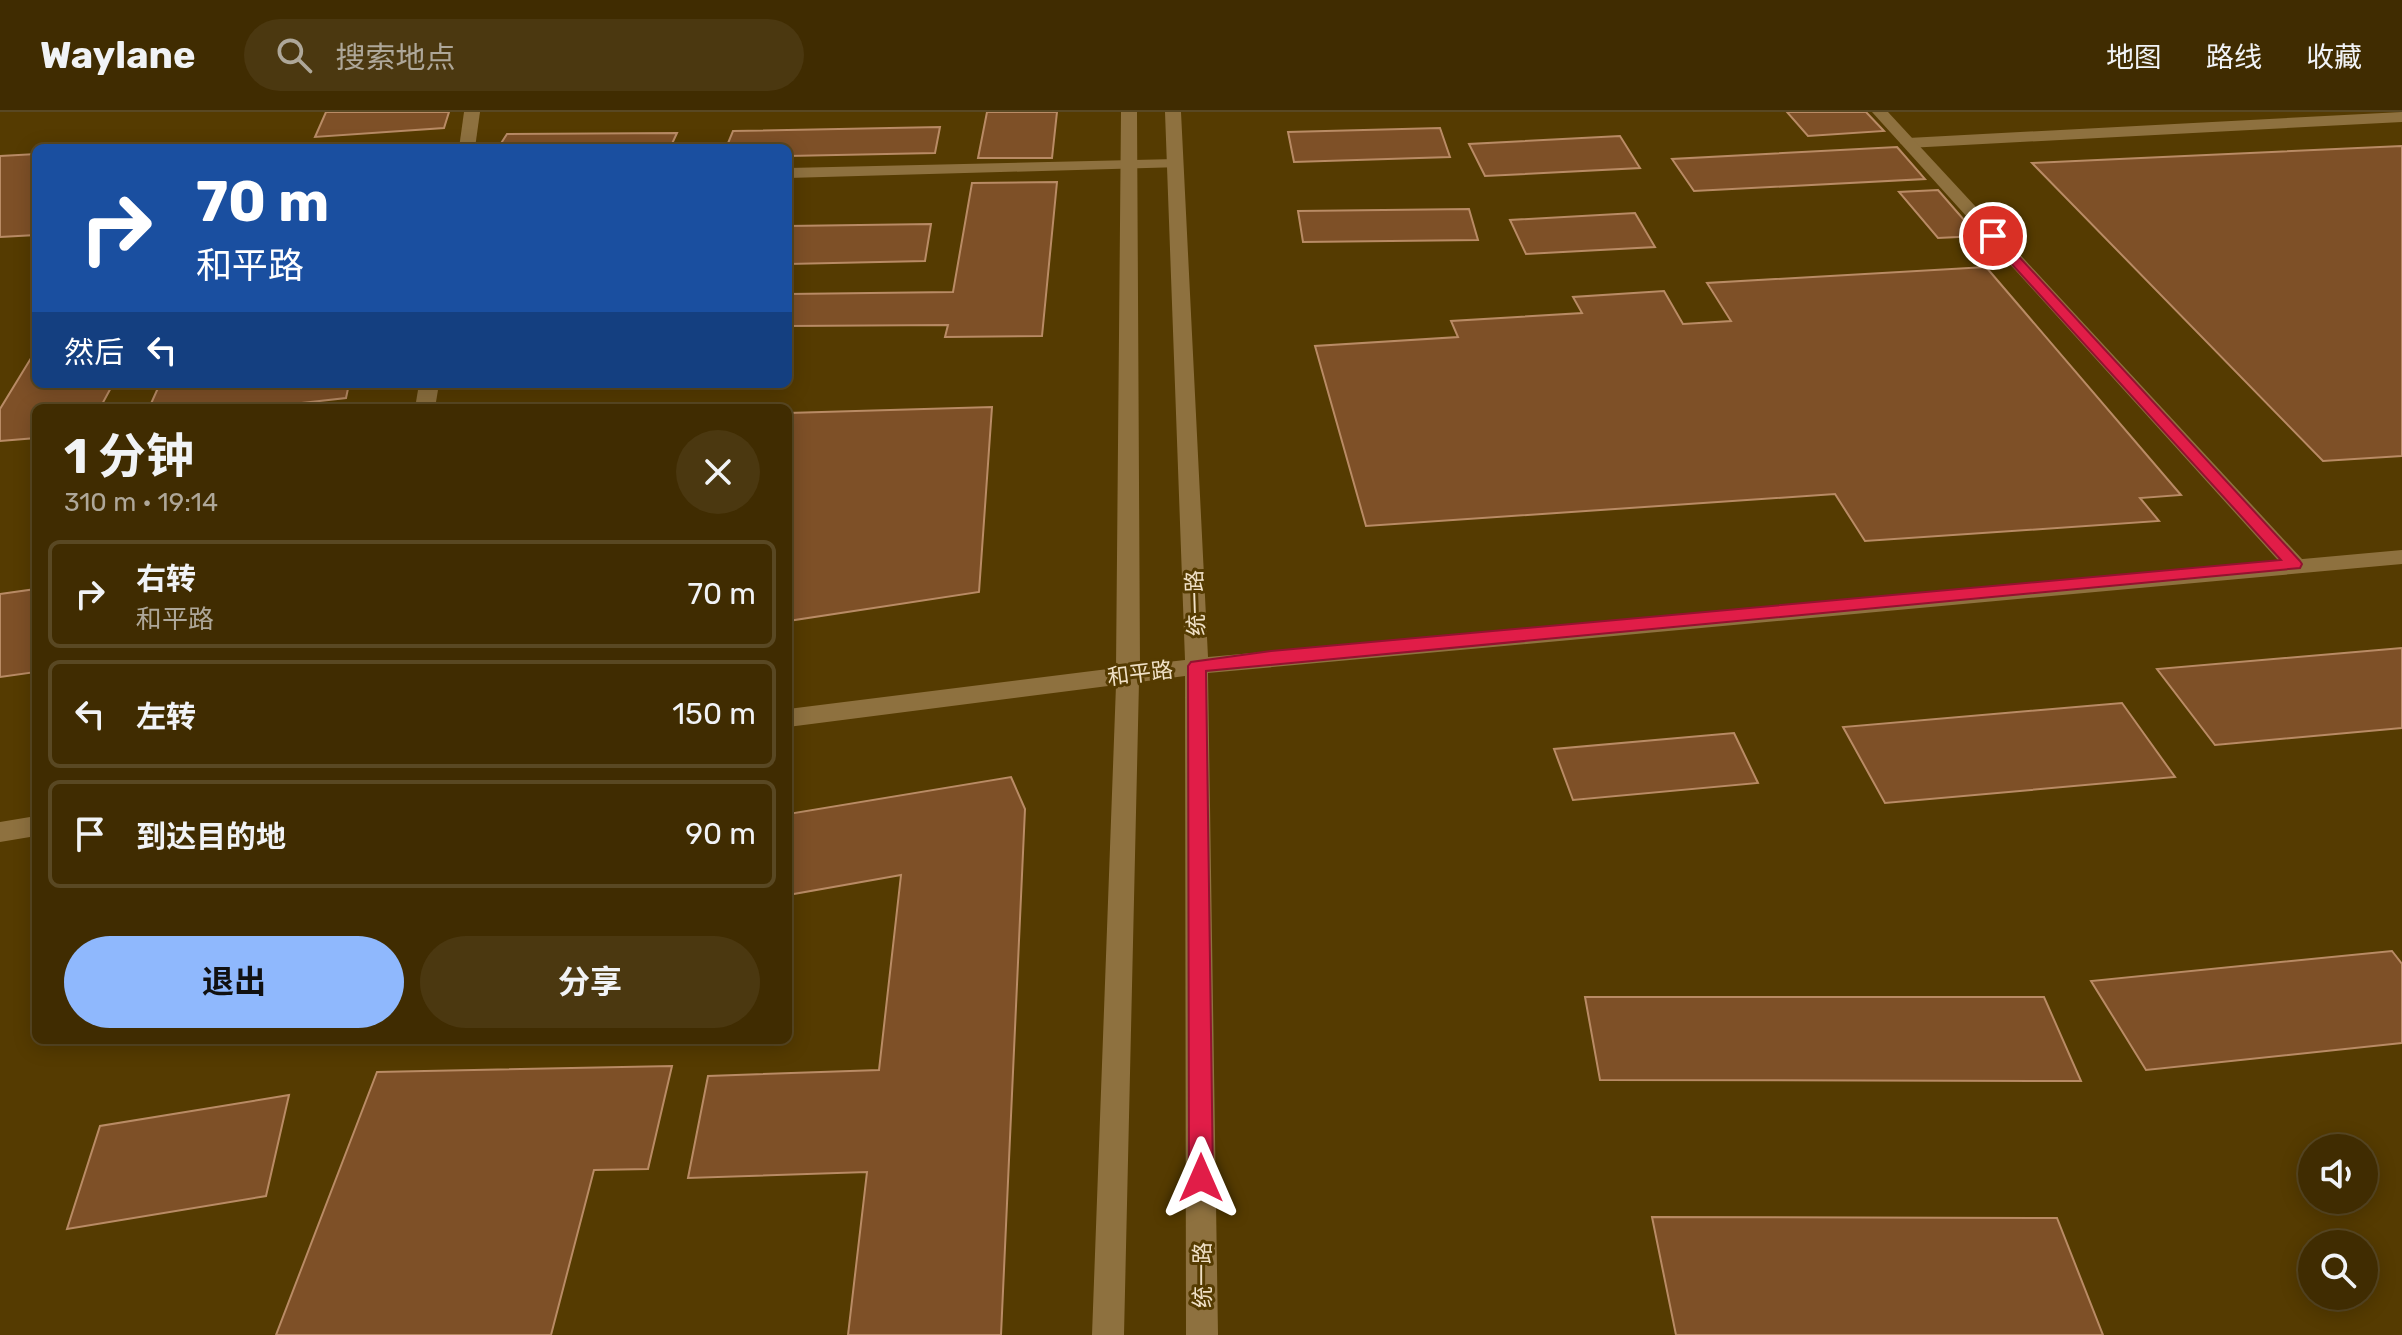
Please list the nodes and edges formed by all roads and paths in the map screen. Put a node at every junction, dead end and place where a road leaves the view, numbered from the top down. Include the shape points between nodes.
1 (472, 112) edge
2 (1129, 112) edge
3 (1173, 112) edge
4 (1880, 112) edge
5 (2402, 117) edge
6 (1908, 143) junction
7 (468, 144) edge
8 (1176, 164) junction
9 (1129, 165) junction
10 (792, 173) edge
11 (2402, 557) edge
12 (2294, 564) junction
13 (1197, 666) junction
14 (1128, 674) junction
15 (792, 717) edge
16 (32, 827) edge
17 (0, 832) edge
18 (1108, 1335) edge
19 (1202, 1335) edge

1 - 7 main road
2 - 9 main road
3 - 8 main road, 统一路
4 - 6 main road
5 - 6 main road
6 - 12 main road
8 - 9 main road
8 - 13 main road, 统一路
9 - 10 main road
9 - 14 main road
11 - 12 main road, 和平路
12 - 13 main road, 和平路
13 - 14 main road, 和平路
13 - 19 main road, 统一路
14 - 15 main road, 和平路
14 - 18 main road
16 - 17 main road

